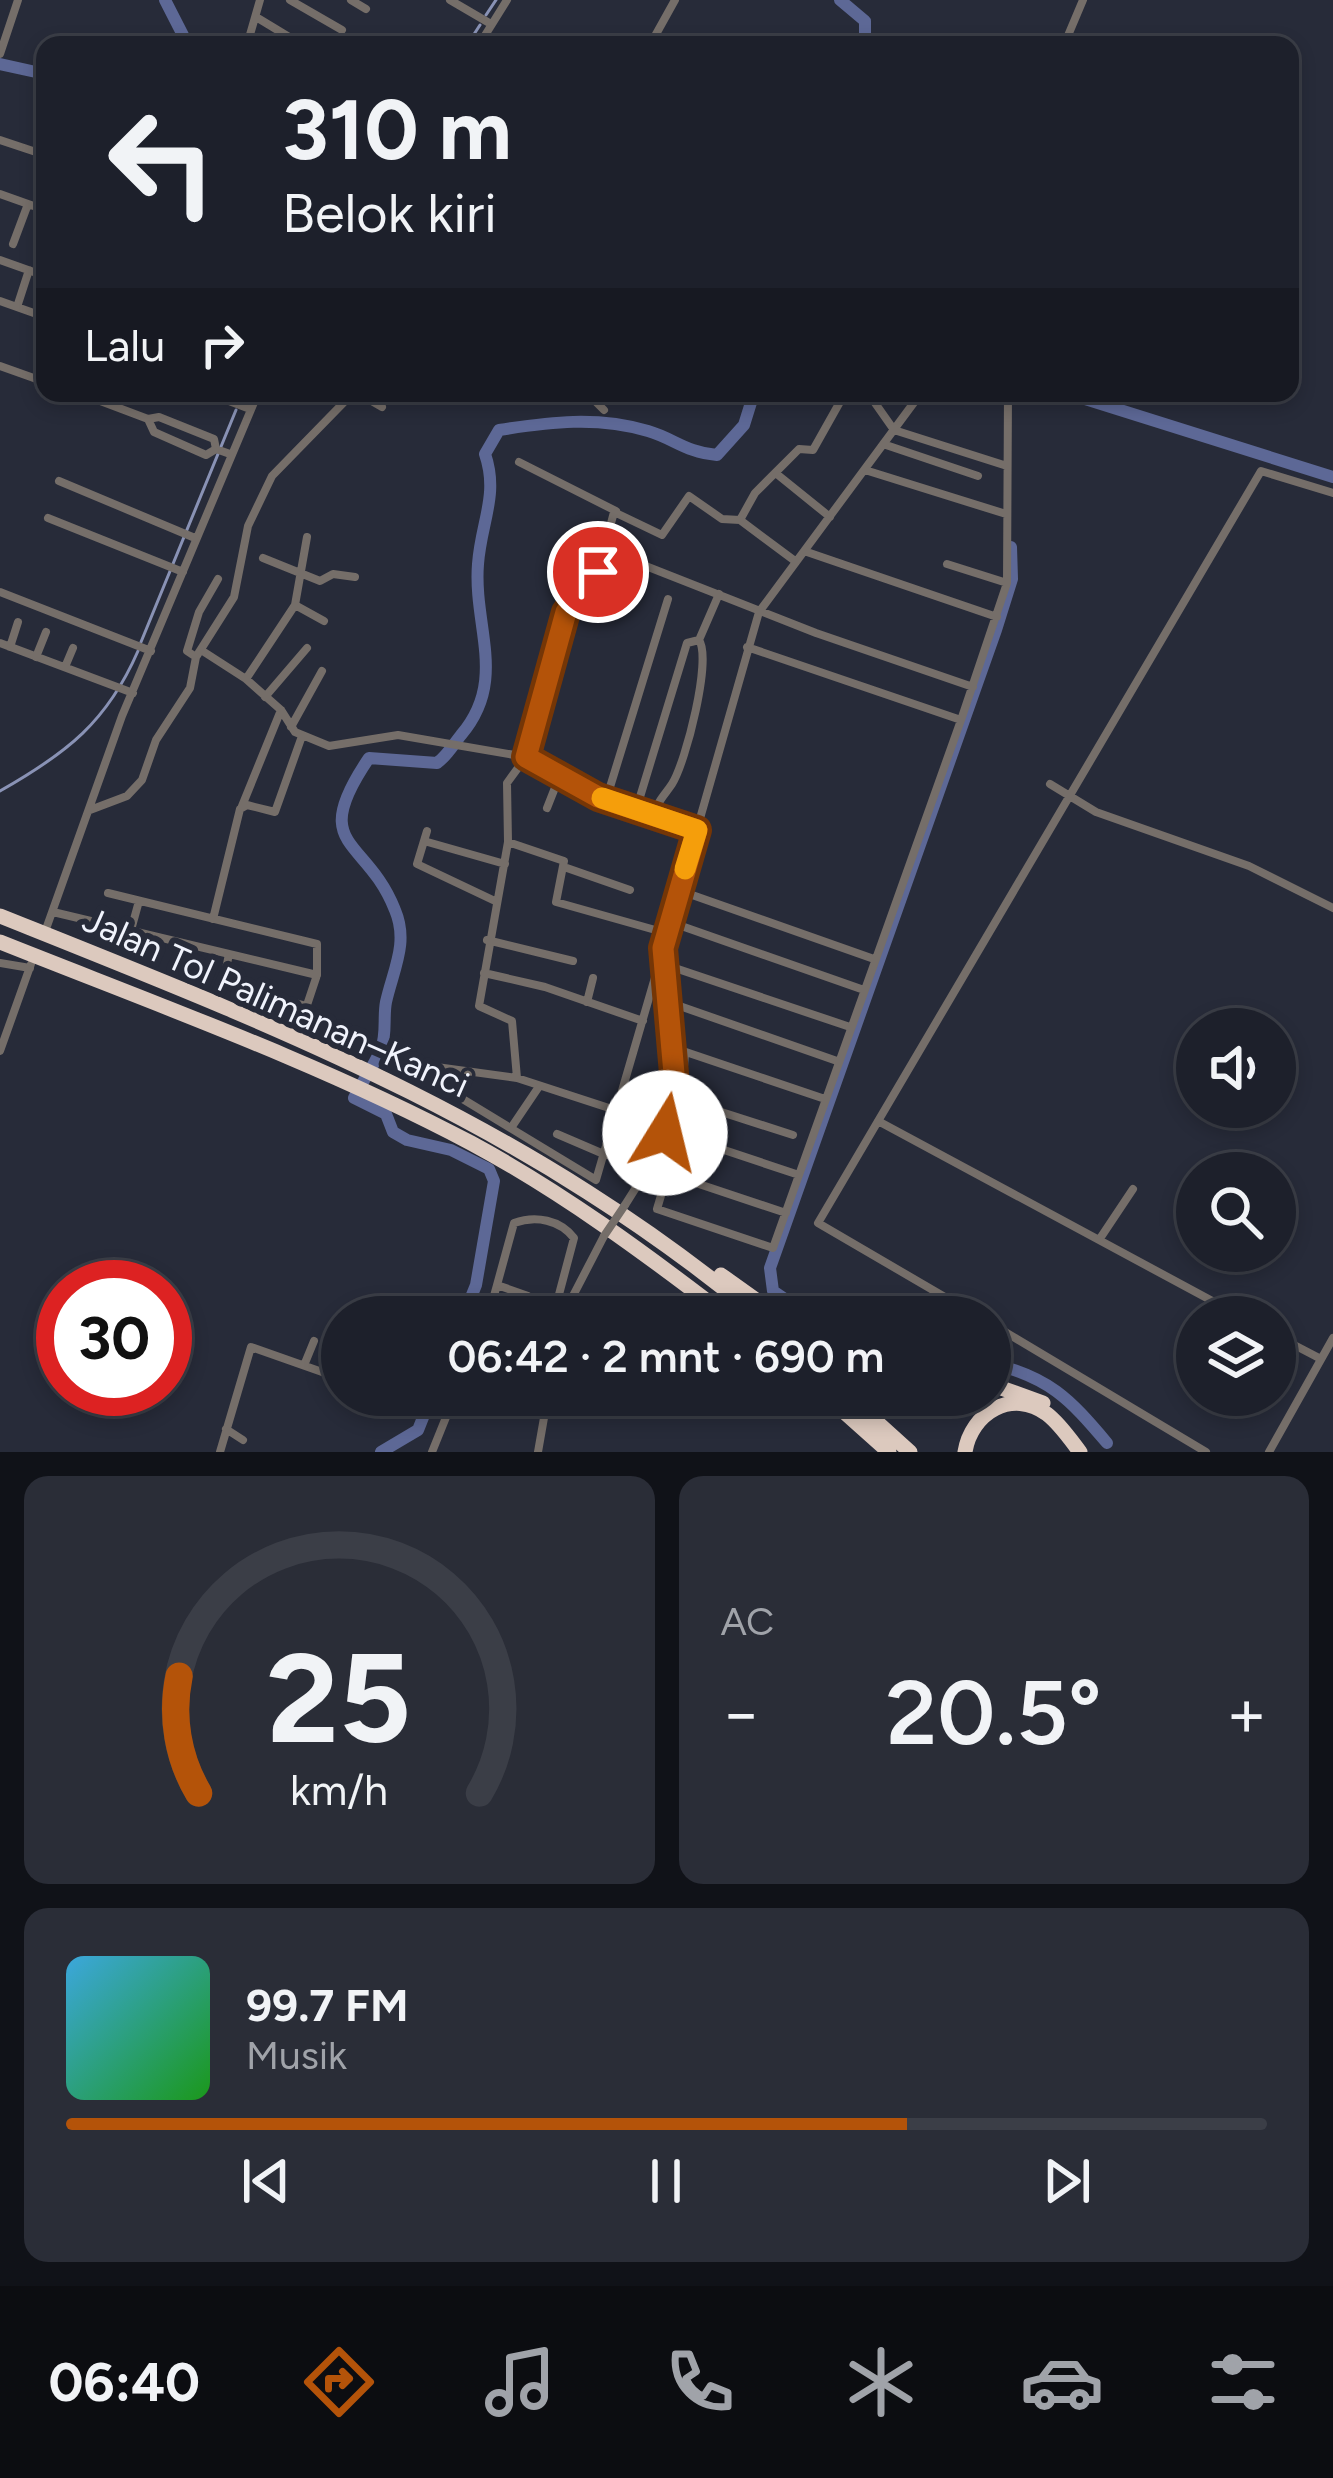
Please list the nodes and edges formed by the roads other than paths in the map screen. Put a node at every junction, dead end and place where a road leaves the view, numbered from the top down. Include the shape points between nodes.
1 (18, 0) edge
2 (260, 0) edge
3 (290, 0) edge
4 (351, 0) edge
5 (450, 0) edge
6 (507, 0) edge
7 (675, 0) edge
8 (1083, 0) edge
9 (366, 9) dead end
10 (256, 17) junction
11 (491, 24) junction
12 (342, 30) dead end
13 (250, 36) edge
14 (287, 36) edge
15 (484, 36) edge
16 (655, 36) edge
17 (1068, 36) edge
18 (0, 53) edge
19 (0, 140) edge
20 (36, 152) edge
21 (0, 194) edge
22 (28, 204) junction
23 (36, 207) edge
24 (14, 244) dead end
25 (0, 260) edge
26 (29, 270) junction
27 (36, 273) edge
28 (0, 302) edge
29 (17, 307) junction
30 (36, 314) edge
31 (0, 366) edge
32 (36, 379) edge
33 (103, 402) edge
34 (232, 402) edge
35 (254, 402) edge
36 (346, 402) edge
37 (372, 402) edge
38 (596, 402) edge
39 (840, 402) edge
40 (874, 402) edge
41 (914, 402) edge
42 (1008, 402) edge
43 (382, 407) dead end
44 (250, 409) junction
45 (604, 410) dead end
46 (148, 419) junction
47 (894, 430) junction
48 (884, 444) junction
49 (222, 451) junction
50 (519, 462) dead end
51 (1007, 466) junction
52 (864, 470) junction
53 (778, 476) junction
54 (978, 476) dead end
55 (59, 481) dead end
56 (1333, 493) edge
57 (616, 511) junction
58 (1006, 514) junction
59 (830, 517) junction
60 (48, 518) dead end
61 (740, 520) junction
62 (189, 536) junction
63 (308, 537) dead end
64 (605, 550) junction
65 (804, 550) junction
66 (262, 558) dead end
67 (795, 561) junction
68 (946, 564) dead end
69 (176, 569) junction
70 (302, 571) junction
71 (356, 577) dead end
72 (218, 579) dead end
73 (1007, 583) junction
74 (0, 592) edge
75 (718, 594) junction
76 (668, 599) dead end
77 (295, 605) junction
78 (759, 611) junction
79 (997, 617) junction
80 (324, 621) dead end
81 (18, 622) dead end
82 (46, 632) dead end
83 (699, 640) junction
84 (5, 645) edge
85 (747, 647) junction
86 (73, 648) dead end
87 (145, 648) junction
88 (307, 648) dead end
89 (199, 653) junction
90 (36, 657) junction
91 (65, 667) junction
92 (322, 670) dead end
93 (246, 679) junction
94 (973, 687) junction
95 (126, 690) junction
96 (266, 697) junction
97 (281, 710) junction
98 (962, 720) junction
99 (291, 727) junction
100 (302, 736) junction
101 (526, 757) junction
102 (560, 775) junction
103 (1050, 784) dead end
104 (1072, 797) junction
105 (606, 800) junction
106 (241, 807) junction
107 (547, 808) dead end
108 (90, 810) junction
109 (636, 810) junction
110 (654, 815) junction
111 (697, 830) junction
112 (508, 842) junction
113 (505, 864) junction
114 (564, 867) junction
115 (630, 890) dead end
116 (678, 890) junction
117 (108, 892) dead end
118 (139, 901) junction
119 (495, 901) junction
120 (1333, 908) edge
121 (53, 912) junction
122 (0, 916) edge
123 (213, 919) junction
124 (670, 922) junction
125 (46, 929) dead end
126 (131, 930) junction
127 (667, 933) junction
128 (488, 940) junction
129 (0, 942) edge
130 (663, 948) junction
131 (229, 954) junction
132 (874, 959) junction
133 (573, 961) dead end
134 (0, 963) edge
135 (666, 965) junction
136 (484, 973) junction
137 (316, 975) junction
138 (593, 978) dead end
139 (864, 990) junction
140 (587, 1002) junction
141 (671, 1003) junction
142 (226, 1007) junction
143 (306, 1008) junction
144 (643, 1021) junction
145 (850, 1027) junction
146 (218, 1028) junction
147 (674, 1048) junction
148 (0, 1052) edge
149 (685, 1053) junction
150 (837, 1061) junction
151 (406, 1064) junction
152 (517, 1078) junction
153 (538, 1088) junction
154 (684, 1100) junction
155 (825, 1100) junction
156 (618, 1113) junction
157 (878, 1121) junction
158 (658, 1124) dead end
159 (512, 1128) junction
160 (557, 1134) dead end
161 (679, 1135) junction
162 (793, 1135) dead end
163 (607, 1155) junction
164 (669, 1174) junction
165 (799, 1175) junction
166 (1133, 1190) dead end
167 (786, 1213) junction
168 (643, 1226) junction
169 (1099, 1240) junction
170 (497, 1285) junction
171 (494, 1296) edge
172 (528, 1296) dead end
173 (562, 1296) edge
174 (569, 1296) edge
175 (699, 1296) edge
176 (732, 1296) edge
177 (748, 1296) edge
178 (943, 1296) edge
179 (1203, 1296) edge
180 (1011, 1336) edge
181 (1333, 1337) edge
182 (314, 1341) dead end
183 (1296, 1346) edge
184 (1321, 1359) junction
185 (304, 1364) junction
186 (321, 1371) edge
187 (1011, 1391) edge
188 (447, 1416) edge
189 (544, 1416) edge
190 (849, 1416) edge
191 (869, 1416) edge
192 (874, 1416) edge
193 (881, 1427) junction
194 (226, 1429) junction
195 (243, 1439) dead end
196 (220, 1452) edge
197 (432, 1452) edge
198 (538, 1452) edge
199 (889, 1452) edge
200 (910, 1452) edge
201 (965, 1452) edge
202 (1080, 1452) edge
203 (1089, 1452) edge
204 (1207, 1452) edge
205 (1269, 1452) edge

1 - 18 street
2 - 10 street
3 - 12 street
4 - 9 street
5 - 11 street
6 - 11 street
7 - 16 street
8 - 17 street
10 - 13 street
10 - 14 street
11 - 15 street
19 - 20 street
21 - 22 street
22 - 23 street
22 - 24 street
25 - 26 street
26 - 27 street
26 - 29 street
28 - 29 street
29 - 30 street
31 - 32 street
33 - 46 street
34 - 44 street
35 - 44 street
36 - 89 street via 272,476 248,526 234,597
37 - 43 street
38 - 45 street
39 - 53 street via 813,450 799,449
40 - 47 street
41 - 47 street
42 - 51 street
44 - 49 street
46 - 49 street via 214,439
46 - 49 street via 164,438 208,456
47 - 48 street
47 - 51 street
48 - 52 street
48 - 54 street
49 - 62 street
50 - 57 street
51 - 58 street
52 - 58 street
52 - 59 street
53 - 59 street
53 - 61 street via 755,493
55 - 62 street
56 - 104 street via 1261,471
57 - 61 street via 662,535 689,496 722,519
57 - 64 street
58 - 73 street
59 - 65 street
60 - 69 street
61 - 67 street
62 - 69 street
63 - 70 street
64 - 75 street
64 - 101 street via 566,612
65 - 67 street
65 - 79 street
66 - 70 street
67 - 78 street
68 - 73 street
69 - 87 street
70 - 71 street via 320,581
70 - 77 street
72 - 89 street via 192,631 187,651
73 - 79 street
74 - 87 street
75 - 78 street
75 - 83 street
76 - 105 street
77 - 80 street
77 - 93 street
78 - 85 street
78 - 94 street
79 - 94 street
81 - 84 street
82 - 90 street
83 - 109 street via 687,643
83 - 110 street via 704,671 675,777
84 - 90 street
85 - 98 street
85 - 111 street
86 - 91 street
87 - 95 street
88 - 96 street
89 - 93 street
89 - 108 street via 191,686 156,740 142,780 127,796
90 - 91 street
91 - 95 street
92 - 99 street
93 - 96 street
94 - 98 street
95 - 108 street
96 - 97 street
97 - 99 street
97 - 106 street
98 - 132 street
99 - 100 street
100 - 101 street via 334,747 391,735
100 - 106 street via 275,812
101 - 102 street
101 - 112 street via 507,783
102 - 105 street
102 - 107 street
103 - 104 street
104 - 120 street
104 - 157 street
105 - 109 street
106 - 123 street
108 - 121 street
109 - 110 street
110 - 111 street
111 - 116 street
112 - 113 street
112 - 114 street
113 - 119 street
113 - 119 street via 426,836 417,865
114 - 115 street
114 - 127 street via 556,902
116 - 124 street
116 - 132 street
117 - 118 street
118 - 123 street
118 - 126 street
119 - 128 street
121 - 125 street
121 - 126 street
122 - 142 highway, Jalan Tol Palimanan–Kanci
123 - 137 street via 317,944
124 - 127 street
124 - 139 street
126 - 131 street
127 - 130 street
128 - 133 street
128 - 136 street
129 - 146 highway, Jalan Tol Palimanan–Kanci
130 - 135 street
130 - 144 street
131 - 137 street
131 - 143 street via 225,985
132 - 139 street
134 - 148 street via 30,966
135 - 141 street
135 - 145 street
136 - 140 street
136 - 152 street via 479,1010 512,1021
137 - 143 street
138 - 140 street
139 - 145 street
140 - 144 street
141 - 147 street
141 - 150 street
142 - 146 highway
142 - 168 highway, Jalan Tol Palimanan–Kanci via 391,1078
143 - 151 street via 314,1023
144 - 156 street
145 - 150 street
146 - 175 highway, Jalan Tol Palimanan–Kanci via 382,1099 570,1202
147 - 149 street
147 - 174 street, bridge via 665,1133
149 - 154 street
149 - 155 street
150 - 155 street
151 - 152 street
151 - 159 street
152 - 153 street
153 - 156 street
153 - 159 street
154 - 161 street
154 - 162 street
155 - 165 street
156 - 158 street
156 - 163 street
157 - 169 street
157 - 178 street via 818,1223
159 - 163 street via 593,1179
160 - 163 street
161 - 164 street
161 - 165 street
164 - 167 street
164 - 167 street via 657,1210 685,1221 770,1249
165 - 167 street
166 - 169 street
168 - 176 highway, Jalan Tol Palimanan–Kanci
168 - 177 highway
169 - 179 street
170 - 171 street
170 - 172 street
170 - 173 street via 514,1223 534,1219 574,1238
180 - 204 street
181 - 184 street
182 - 185 street
183 - 184 street
184 - 205 street
185 - 186 street
185 - 194 street via 251,1347
187 - 203 highway via 1039,1400
188 - 197 street
189 - 198 street
190 - 199 highway
191 - 193 highway
192 - 193 highway
193 - 200 highway
194 - 195 street
194 - 196 street
201 - 202 highway via 981,1418 1022,1403 1045,1412

